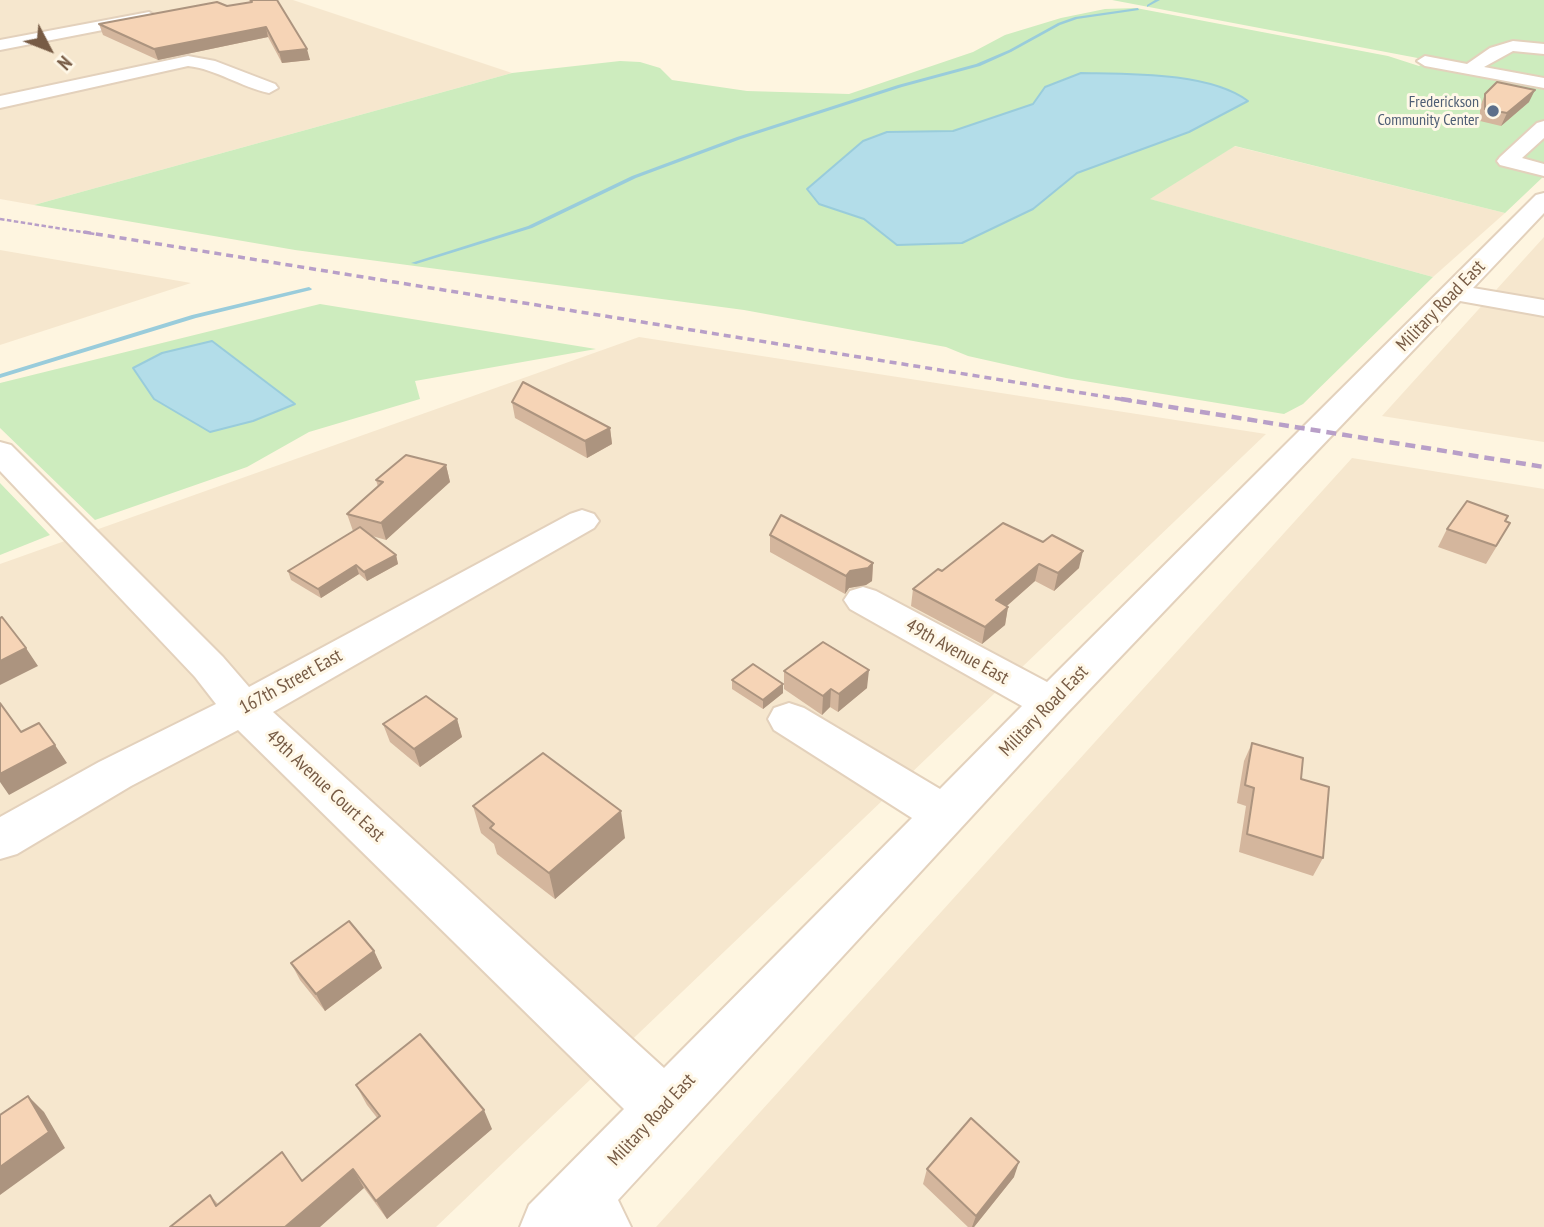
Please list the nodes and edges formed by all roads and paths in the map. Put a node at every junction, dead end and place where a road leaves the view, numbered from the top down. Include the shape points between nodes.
1 (152, 16) edge
2 (0, 45) edge
3 (1544, 49) edge
4 (1544, 58) edge
5 (1426, 61) dead end
6 (1471, 69) junction
7 (1518, 78) junction
8 (1544, 83) edge
9 (269, 88) dead end
10 (0, 102) edge
11 (1544, 127) edge
12 (1544, 170) edge
13 (1544, 200) edge
14 (1454, 292) junction
15 (1544, 308) edge
16 (0, 452) edge
17 (582, 521) dead end
18 (863, 600) dead end
19 (1051, 703) junction
20 (243, 709) junction
21 (789, 719) dead end
22 (944, 815) junction
23 (0, 840) edge
24 (664, 1107) junction
25 (576, 1218) edge

1 - 2 street
3 - 6 street via 1504,46
4 - 7 street
5 - 6 street
6 - 7 street
7 - 8 street
9 - 10 street via 193,61
11 - 12 street via 1507,162
13 - 14 street, Military Road East
14 - 15 street
14 - 19 street, Military Road East
16 - 20 street, 49th Avenue Court East via 209,667
17 - 20 street, 167th Street East
18 - 19 street, 49th Avenue East
19 - 22 street, Military Road East
20 - 23 street, 167th Street East via 115,774
20 - 24 street, 49th Avenue Court East
21 - 22 street
22 - 24 street, Military Road East
24 - 25 street, Military Road East

